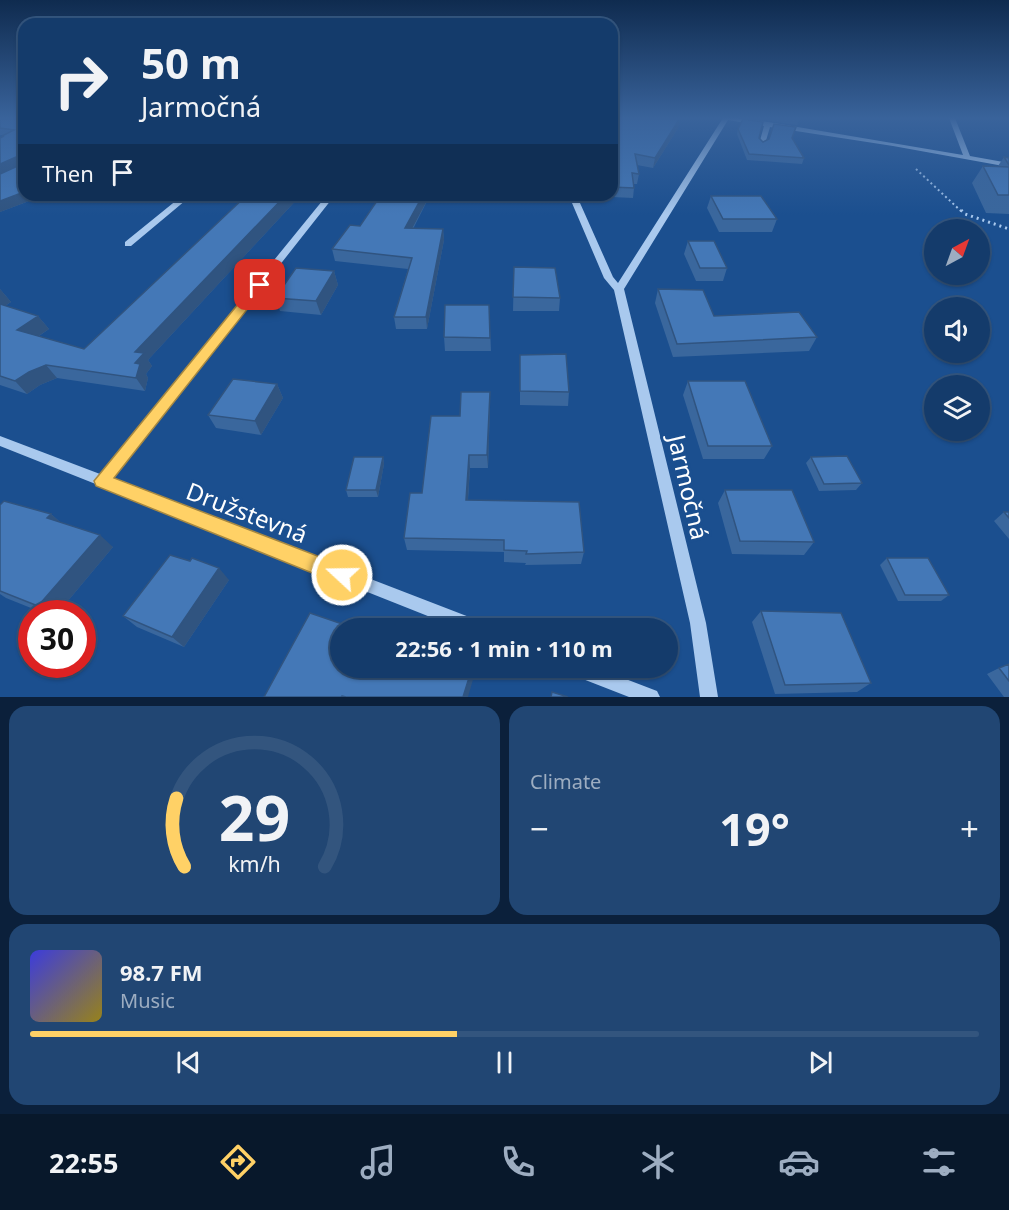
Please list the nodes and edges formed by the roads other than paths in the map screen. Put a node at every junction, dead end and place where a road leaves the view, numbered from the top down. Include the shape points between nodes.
1 (706, 151) edge
2 (933, 151) edge
3 (965, 151) edge
4 (967, 156) junction
5 (1009, 165) edge
6 (181, 201) edge
7 (326, 201) edge
8 (574, 201) edge
9 (128, 244) dead end
10 (619, 289) junction
11 (0, 441) edge
12 (102, 481) junction
13 (451, 618) edge
14 (602, 678) edge
15 (651, 697) edge
16 (709, 697) edge

1 - 10 street
2 - 4 street
3 - 4 street
4 - 5 street
6 - 9 street
7 - 12 street
8 - 10 street, Jarmočná via 609,278
10 - 16 street, Jarmočná via 698,623
11 - 12 street, Družstevná
12 - 13 street, Družstevná
14 - 15 street

